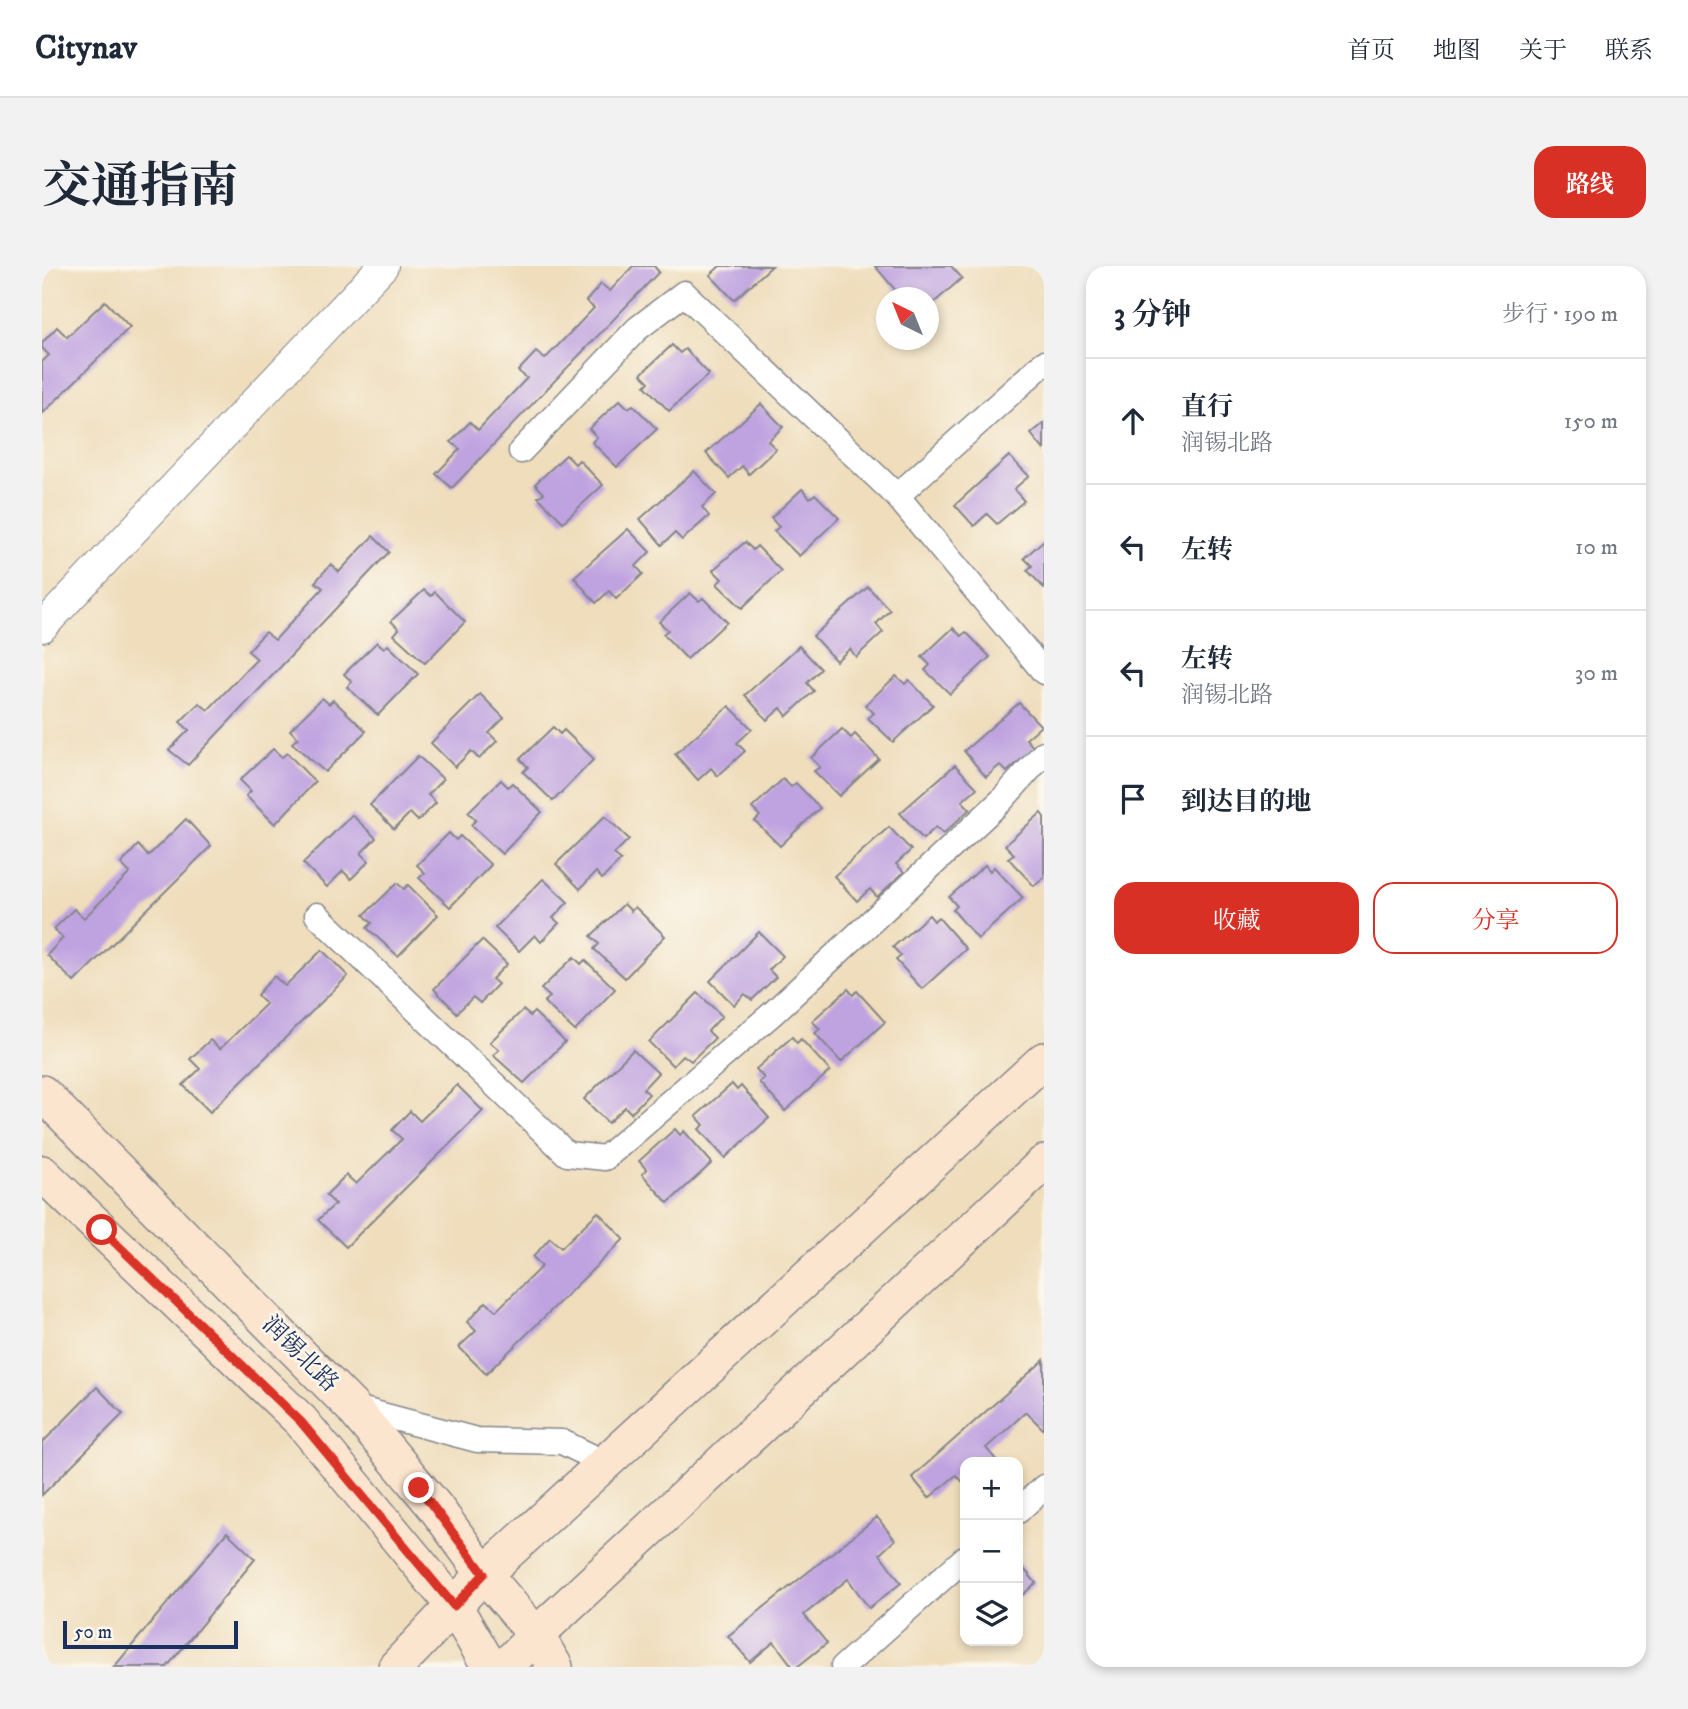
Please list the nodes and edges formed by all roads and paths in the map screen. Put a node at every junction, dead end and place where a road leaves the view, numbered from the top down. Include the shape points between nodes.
1 (383, 266) edge
2 (1044, 363) edge
3 (521, 451) dead end
4 (897, 496) junction
5 (42, 627) edge
6 (1044, 672) edge
7 (1044, 753) edge
8 (317, 915) dead end
9 (1044, 1059) edge
10 (42, 1093) edge
11 (1044, 1163) edge
12 (42, 1173) edge
13 (352, 1407) junction
14 (606, 1463) junction
15 (1044, 1487) edge
16 (1023, 1506) edge
17 (960, 1562) edge
18 (484, 1574) junction
19 (454, 1606) junction
20 (536, 1635) junction
21 (396, 1667) edge
22 (490, 1667) edge
23 (505, 1667) edge
24 (555, 1667) edge
25 (843, 1667) edge

1 - 5 street
2 - 4 street
3 - 4 street via 637,329 684,293
4 - 6 street
7 - 8 street via 1001,801 783,1004 605,1158 567,1154
9 - 14 main road
10 - 13 main road, 润锡北路
11 - 20 main road
12 - 19 main road, 润锡北路 via 301,1422
13 - 14 street via 477,1440 562,1442
13 - 18 main road, 润锡北路
14 - 18 main road
15 - 16 street
17 - 25 street
18 - 19 main road
18 - 20 main road, 润锡北路
19 - 21 main road
19 - 22 main road, 润锡北路
20 - 23 main road
20 - 24 main road, 润锡北路

